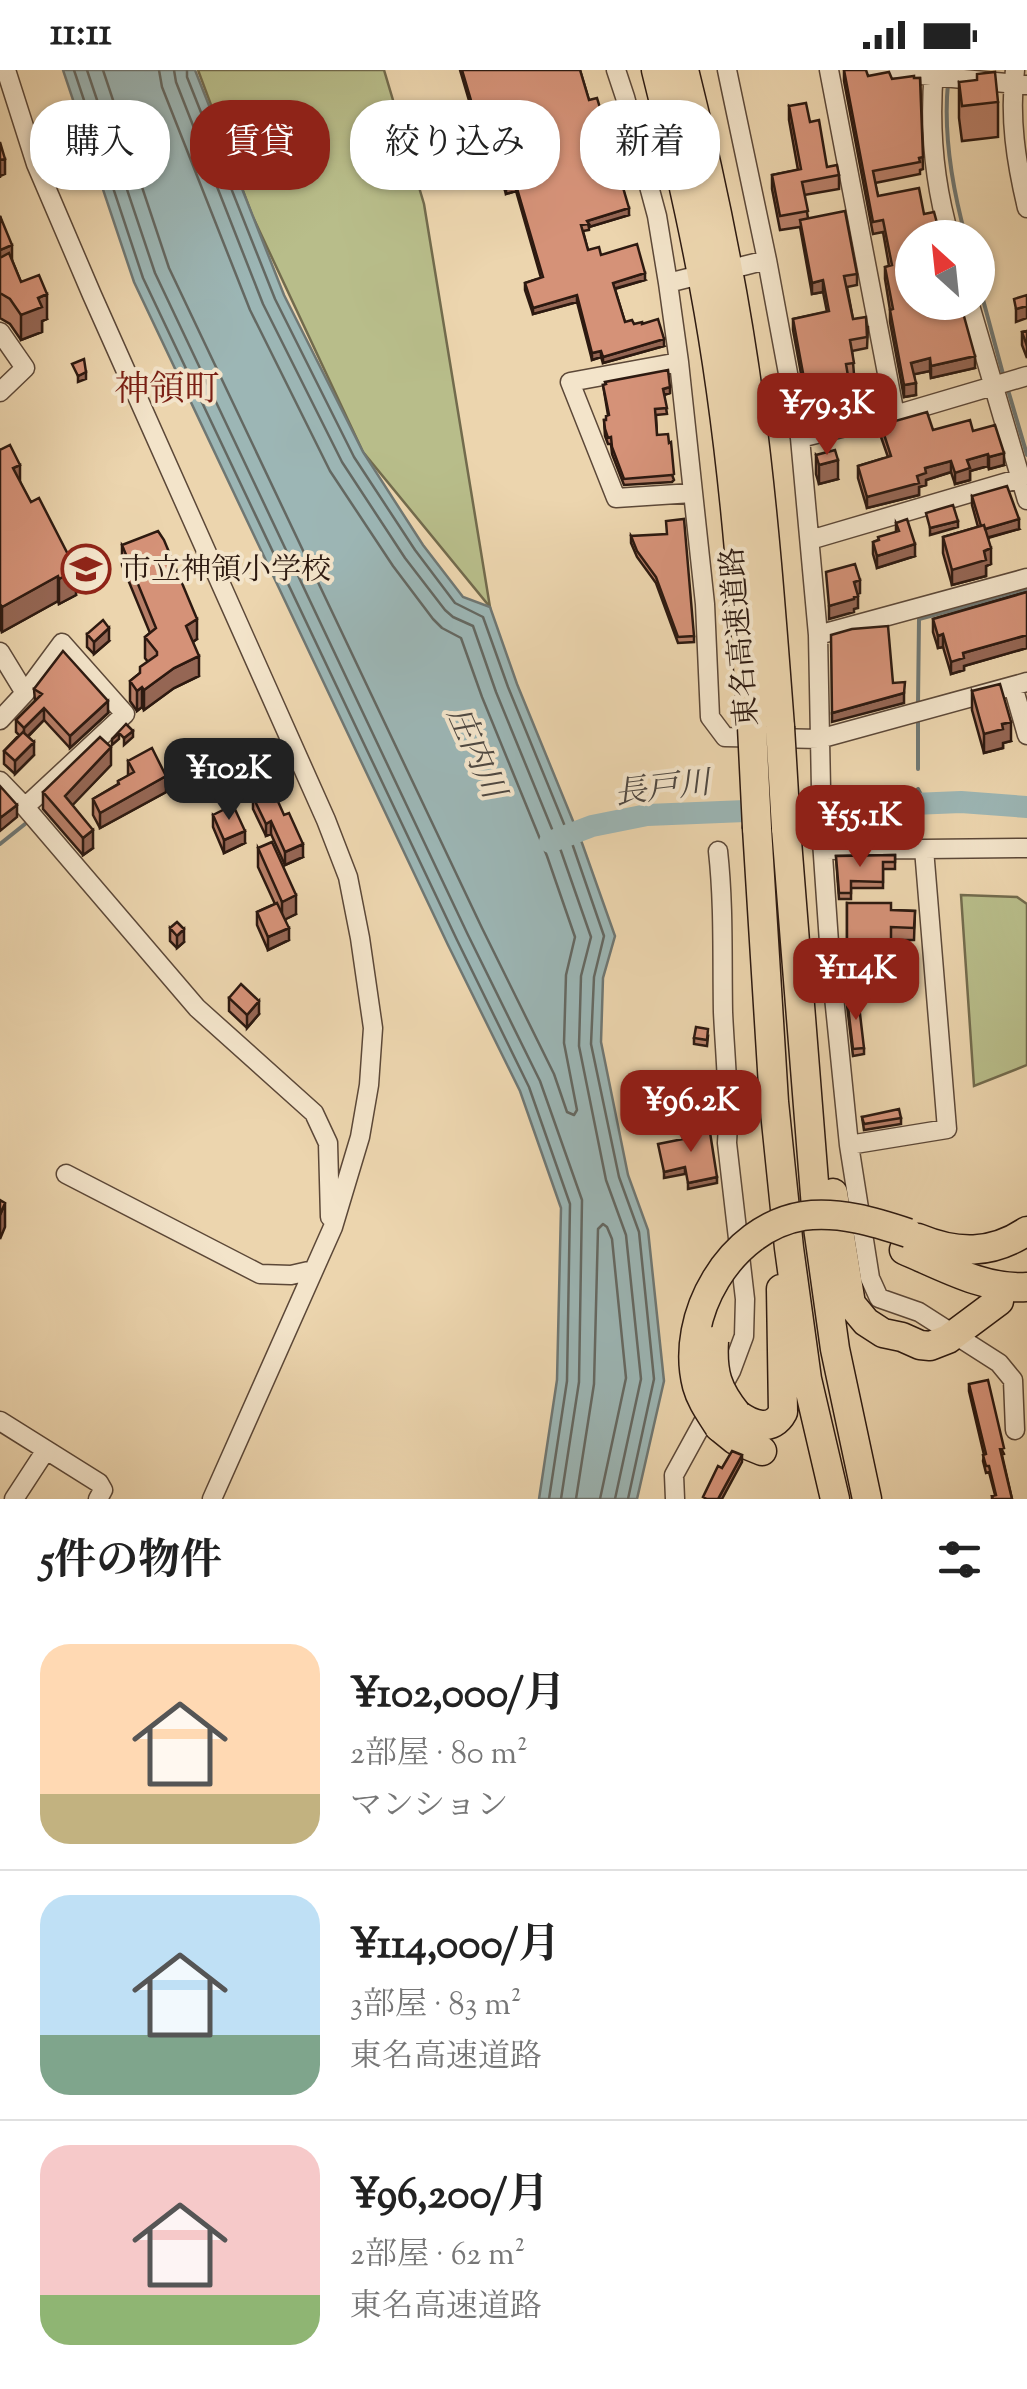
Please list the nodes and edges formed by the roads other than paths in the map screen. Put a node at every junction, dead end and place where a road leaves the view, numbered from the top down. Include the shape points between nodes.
1 (6, 70) edge
2 (616, 70) edge
3 (656, 70) edge
4 (684, 70) edge
5 (726, 70) edge
6 (829, 70) edge
7 (868, 70) edge
8 (934, 73) edge
9 (1019, 80) edge
10 (1027, 208) edge
11 (945, 220) edge
12 (767, 260) junction
13 (743, 266) dead end
14 (688, 278) dead end
15 (668, 283) junction
16 (974, 320) edge
17 (0, 332) edge
18 (679, 362) junction
19 (1027, 376) edge
20 (993, 386) junction
21 (0, 392) edge
22 (895, 415) junction
23 (800, 438) junction
24 (1021, 478) junction
25 (692, 493) junction
26 (1027, 500) edge
27 (810, 540) junction
28 (1027, 578) edge
29 (818, 635) junction
30 (0, 652) edge
31 (1020, 684) edge
32 (25, 693) junction
33 (0, 720) edge
34 (766, 727) junction
35 (1027, 736) edge
36 (819, 739) junction
37 (0, 781) edge
38 (26, 807) junction
39 (823, 846) junction
40 (1027, 848) edge
41 (924, 850) junction
42 (718, 851) dead end
43 (788, 870) junction
44 (849, 1145) junction
45 (781, 1173) junction
46 (66, 1174) dead end
47 (333, 1227) junction
48 (1027, 1231) edge
49 (906, 1242) junction
50 (313, 1270) junction
51 (1027, 1287) edge
52 (769, 1294) dead end
53 (745, 1299) junction
54 (998, 1301) dead end
55 (944, 1328) dead end
56 (964, 1340) dead end
57 (728, 1420) junction
58 (0, 1422) edge
59 (1015, 1430) dead end
60 (46, 1450) junction
61 (762, 1451) dead end
62 (14, 1499) edge
63 (98, 1499) edge
64 (212, 1499) edge
65 (676, 1499) edge
66 (835, 1499) edge
67 (867, 1499) edge

1 - 47 street via 36,164 348,877 373,1028 360,1137
2 - 15 street
3 - 34 highway, 東名高速道路 via 705,288 746,620
4 - 34 highway, 東名高速道路 via 728,267 750,408
5 - 12 street
6 - 22 street
7 - 8 street
8 - 9 street
8 - 11 street via 931,140
9 - 10 street via 1013,129
12 - 13 street
12 - 23 street
14 - 15 street
15 - 18 street
16 - 20 street
17 - 21 street via 25,368
18 - 25 street
18 - 25 street via 570,382 616,498
19 - 20 street
20 - 22 street
20 - 24 street
22 - 23 street
23 - 27 street
24 - 26 street
24 - 27 street
25 - 36 street via 710,716 725,737
27 - 29 street
28 - 29 street
29 - 36 street
30 - 32 street
31 - 35 street
31 - 36 street
32 - 33 street
32 - 38 street via 62,643 125,714
34 - 43 highway, 東名高速道路, bridge
34 - 45 highway, 東名高速道路, bridge via 757,828
36 - 39 street
37 - 38 street
38 - 47 street via 197,1008 314,1113 328,1143
39 - 41 street
39 - 44 street
40 - 41 street
41 - 44 street via 947,1129
42 - 53 street via 727,1143
43 - 54 highway via 851,1304 884,1333 930,1346
43 - 67 highway, 東名高速道路 via 819,1236
44 - 55 street via 862,1279 879,1298
45 - 57 highway via 782,1412 766,1426
45 - 66 highway, 東名高速道路 via 808,1379
46 - 50 street via 260,1274
47 - 50 street
48 - 49 highway via 1000,1246 969,1251
49 - 51 highway via 976,1280
49 - 57 highway, bridge via 874,1222 822,1214 768,1228 748,1242 714,1282 696,1336 697,1386 704,1404
50 - 64 street
52 - 53 street
53 - 65 street via 744,1336 674,1476
56 - 59 street via 1013,1380
57 - 61 highway via 736,1440
58 - 60 street
60 - 62 street
60 - 63 street via 99,1483 104,1490

